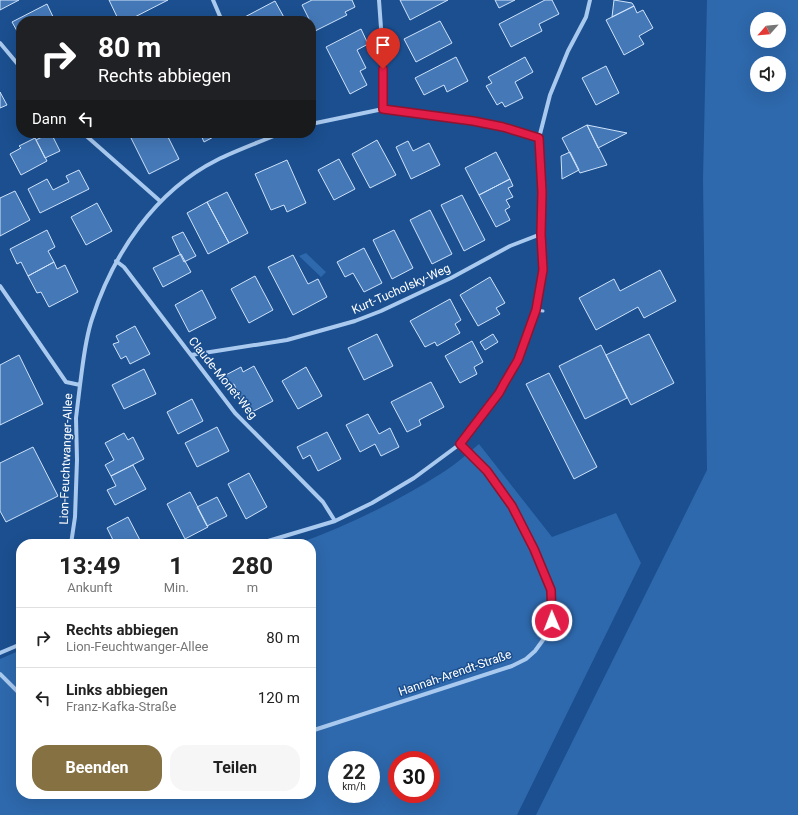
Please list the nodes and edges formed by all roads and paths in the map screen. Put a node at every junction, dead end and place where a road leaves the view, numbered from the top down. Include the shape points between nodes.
1 (213, 0) edge
2 (379, 0) edge
3 (590, 0) edge
4 (220, 16) edge
5 (0, 43) edge
6 (16, 62) edge
7 (383, 109) junction
8 (316, 123) edge
9 (89, 138) edge
10 (269, 138) edge
11 (539, 138) junction
12 (160, 201) junction
13 (541, 234) junction
14 (116, 261) junction
15 (0, 286) edge
16 (536, 310) junction
17 (543, 311) dead end
18 (191, 355) junction
19 (80, 385) junction
20 (460, 444) junction
21 (335, 521) junction
22 (72, 539) edge
23 (275, 539) edge
24 (16, 646) edge
25 (0, 653) edge
26 (0, 674) edge
27 (16, 690) edge
28 (316, 730) edge

1 - 4 street
2 - 7 street
3 - 11 street via 586,17 568,51 550,95
5 - 6 street
7 - 8 street
7 - 11 street via 473,121
9 - 12 street
10 - 12 street via 216,160 188,178
11 - 13 street
12 - 14 street
13 - 16 street via 543,270
13 - 18 street, Kurt-Tucholsky-Weg via 510,246 382,311 354,321 287,340
14 - 18 street, Claude-Monet-Weg via 124,267
14 - 19 street via 91,320
15 - 19 street, Lion-Feuchtwanger-Allee via 66,382
16 - 17 lane
16 - 20 street via 518,360 499,393
18 - 21 street, Claude-Monet-Weg via 235,413 323,502
19 - 22 street, Lion-Feuchtwanger-Allee via 76,418 75,517
20 - 21 street via 414,478 378,500
20 - 28 street, Hannah-Arendt-Straße via 492,477 512,506 534,549 551,590 552,621 543,640 526,659 512,666
21 - 23 street
24 - 25 street
26 - 27 street

